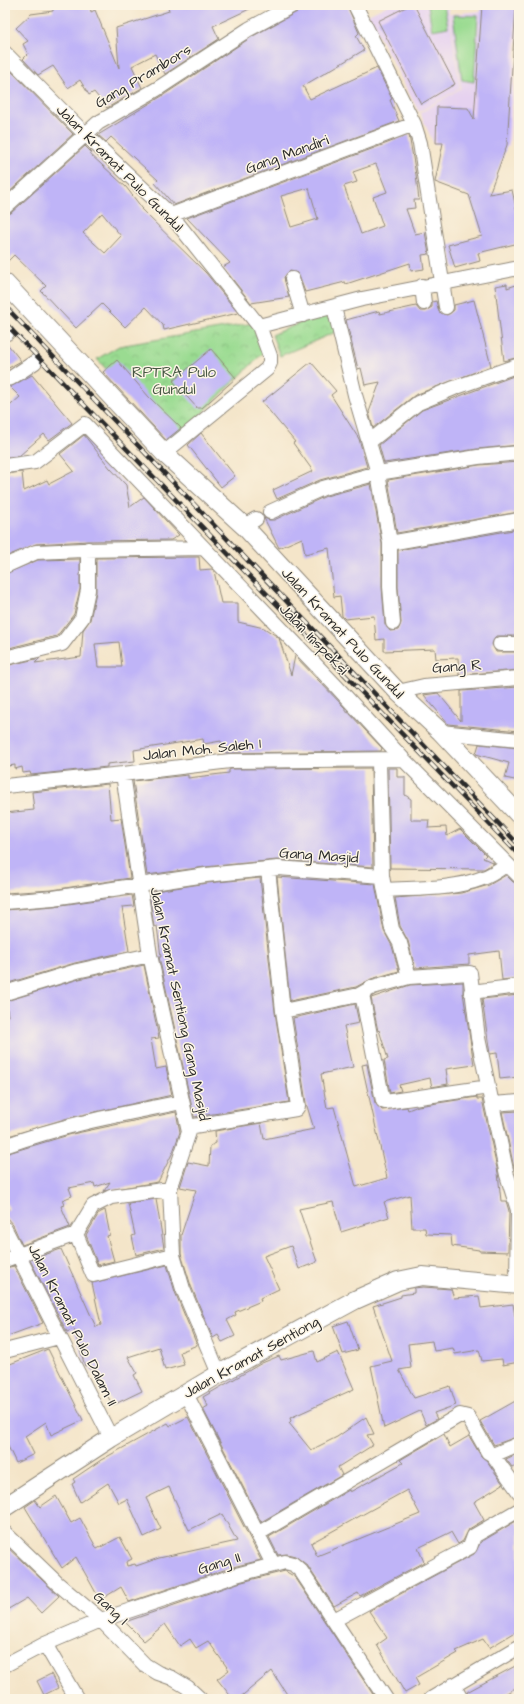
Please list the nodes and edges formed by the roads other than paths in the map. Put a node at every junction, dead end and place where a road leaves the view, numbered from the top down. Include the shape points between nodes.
1 (293, 5) edge
2 (355, 5) edge
3 (5, 53) edge
4 (414, 124) junction
5 (85, 134) junction
6 (5, 207) edge
7 (171, 215) junction
8 (519, 268) edge
9 (292, 279) dead end
10 (5, 283) edge
11 (442, 287) junction
12 (446, 307) dead end
13 (335, 312) junction
14 (303, 315) junction
15 (259, 326) junction
16 (35, 362) dead end
17 (519, 365) edge
18 (5, 378) edge
19 (369, 442) junction
20 (164, 453) junction
21 (519, 453) edge
22 (5, 466) edge
23 (378, 473) junction
24 (270, 512) dead end
25 (519, 520) edge
26 (390, 543) junction
27 (203, 548) junction
28 (88, 549) junction
29 (5, 566) edge
30 (393, 623) dead end
31 (500, 644) dead end
32 (519, 644) edge
33 (5, 658) edge
34 (519, 678) edge
35 (398, 692) junction
36 (440, 732) junction
37 (519, 740) edge
38 (403, 760) junction
39 (378, 761) junction
40 (123, 774) junction
41 (5, 786) edge
42 (519, 816) edge
43 (507, 864) junction
44 (268, 869) junction
45 (519, 876) edge
46 (384, 883) junction
47 (138, 885) junction
48 (5, 902) edge
49 (150, 955) junction
50 (409, 977) junction
51 (519, 986) edge
52 (471, 992) junction
53 (5, 993) edge
54 (359, 995) junction
55 (283, 1011) junction
56 (489, 1086) junction
57 (182, 1102) junction
58 (519, 1102) edge
59 (493, 1104) junction
60 (188, 1127) junction
61 (5, 1146) edge
62 (170, 1189) junction
63 (5, 1228) edge
64 (76, 1234) junction
65 (173, 1255) junction
66 (20, 1256) junction
67 (5, 1260) edge
68 (518, 1285) edge
69 (59, 1337) junction
70 (5, 1351) edge
71 (219, 1374) junction
72 (186, 1394) junction
73 (111, 1438) junction
74 (519, 1444) edge
75 (493, 1455) junction
76 (519, 1492) edge
77 (5, 1507) edge
78 (519, 1510) edge
79 (5, 1533) edge
80 (259, 1533) junction
81 (273, 1564) junction
82 (101, 1620) junction
83 (334, 1620) junction
84 (45, 1644) junction
85 (519, 1648) edge
86 (5, 1666) edge
87 (453, 1685) junction
88 (77, 1699) edge
89 (200, 1699) edge
90 (386, 1699) edge
91 (431, 1699) edge
92 (461, 1699) edge

1 - 5 street, Gang Prambors via 98,123
2 - 4 street
3 - 5 street, Jalan Kramat Pulo Gundul
4 - 7 street, Gang Mandiri
4 - 11 street via 420,143
5 - 6 street, Gang Prambors
5 - 7 street, Jalan Kramat Pulo Gundul
7 - 15 street, Jalan Kramat Pulo Gundul
8 - 11 street
9 - 14 street
10 - 20 street, Jalan Kramat Pulo Gundul
11 - 12 street
11 - 13 street
13 - 14 street
13 - 19 street
14 - 15 street
15 - 20 street, Jalan Kramat Pulo Gundul via 270,356 267,369
16 - 18 street via 11,378
17 - 19 street via 418,403
19 - 23 street
20 - 35 street, Jalan Kramat Pulo Gundul via 250,523
21 - 23 street
22 - 27 street, Jalan Inspeksi via 35,462 85,424
23 - 24 street via 323,488
23 - 26 street
25 - 26 street
26 - 30 street
27 - 28 street
27 - 38 street, Jalan Inspeksi via 336,686
28 - 29 street via 36,552
28 - 33 street via 88,590 82,618 62,644
31 - 32 street
34 - 35 street, Gang R via 424,686
35 - 36 street, Jalan Kramat Pulo Gundul
36 - 37 street
36 - 42 street, Jalan Kramat Pulo Gundul
38 - 39 street, Jalan Moh. Saleh 1
38 - 43 street, Jalan Inspeksi
39 - 40 street, Jalan Moh. Saleh 1 via 255,759
39 - 46 street, Gang Masjid
40 - 41 street, Jalan Moh. Saleh 1
40 - 47 street, Jalan Kramat Sentiong Gang Masjid
43 - 45 street, Jalan Inspeksi
43 - 46 street via 484,878 459,885 439,888
44 - 46 street, Gang Masjid via 278,868
44 - 47 street, Gang Masjid via 235,871
44 - 55 street
46 - 50 street via 392,929 398,936
47 - 48 street, Gang Masjid via 53,898
47 - 49 street, Jalan Kramat Sentiong Gang Masjid
49 - 53 street via 77,971
49 - 57 street, Jalan Kramat Sentiong Gang Masjid
50 - 52 street via 468,972
50 - 54 street via 373,987
51 - 52 street
52 - 56 street
54 - 55 street
54 - 56 street via 363,999 384,1101
55 - 60 street via 298,1100 296,1109
56 - 59 street
57 - 60 street, Jalan Kramat Sentiong Gang Masjid
57 - 61 street via 39,1133
58 - 59 street
59 - 68 street via 507,1175 518,1210
60 - 62 street, Jalan Kramat Sentiong Gang Masjid via 188,1138
62 - 64 street via 111,1197 93,1206
62 - 65 street, Jalan Kramat Sentiong Gang Masjid
63 - 66 street, Jalan Kramat Pulo Dalam II
64 - 65 street via 93,1275
64 - 66 street
65 - 71 street, Jalan Kramat Sentiong Gang Masjid via 183,1289
66 - 67 street
66 - 69 street, Jalan Kramat Pulo Dalam II
68 - 71 street, Jalan Kramat Sentiong via 422,1276 398,1281 355,1300
69 - 70 street
69 - 73 street, Jalan Kramat Pulo Dalam II
71 - 72 street, Jalan Kramat Sentiong
72 - 73 street, Jalan Kramat Sentiong
72 - 80 street
73 - 77 street, Jalan Kramat Sentiong
74 - 75 street
75 - 76 street
75 - 80 street via 488,1452 468,1417 460,1415
78 - 83 street via 474,1536 470,1547
79 - 82 street, Gang I via 57,1583
80 - 81 street
81 - 82 street, Gang II
81 - 83 street, Gang II via 285,1562 301,1570
82 - 84 street, Gang II
82 - 89 street, Gang I via 145,1664 187,1687
83 - 90 street, Gang II
84 - 86 street, Gang II
84 - 88 street
85 - 87 street
87 - 91 street
87 - 92 street

